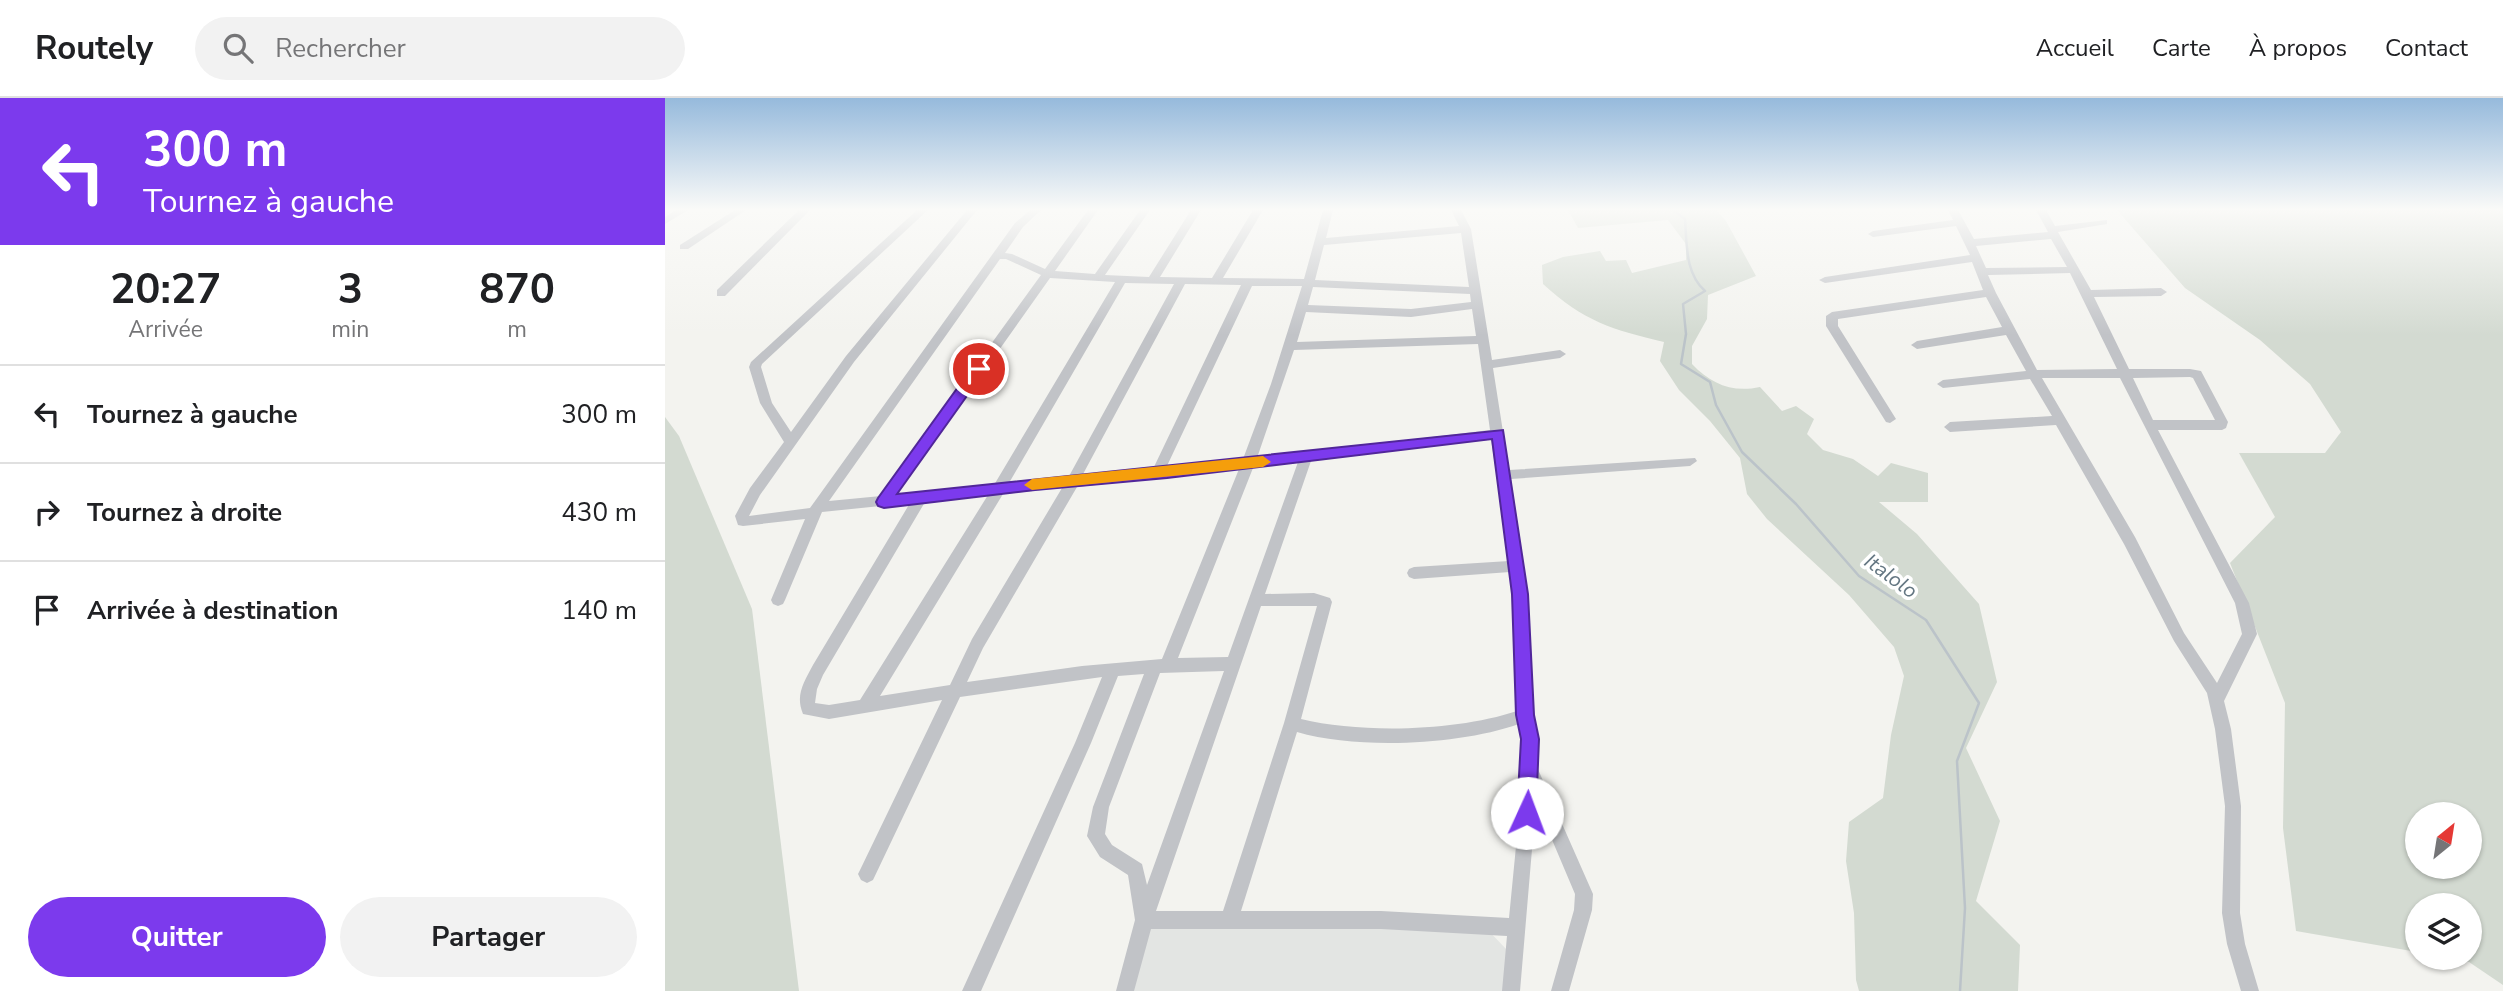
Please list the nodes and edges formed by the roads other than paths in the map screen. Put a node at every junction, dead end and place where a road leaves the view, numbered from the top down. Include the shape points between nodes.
1 (763, 252) edge
2 (877, 252) edge
3 (935, 252) edge
4 (1002, 252) edge
5 (1063, 252) edge
6 (1116, 252) edge
7 (1170, 252) edge
8 (1233, 252) edge
9 (1317, 252) edge
10 (1469, 252) edge
11 (1973, 252) edge
12 (2062, 252) edge
13 (999, 256) junction
14 (1975, 258) junction
15 (2071, 270) junction
16 (1982, 272) junction
17 (1047, 274) junction
18 (1098, 277) junction
19 (1122, 279) junction
20 (1153, 279) junction
21 (1216, 280) junction
22 (1825, 280) dead end
23 (1181, 281) junction
24 (1248, 283) junction
25 (1309, 283) junction
26 (2161, 292) dead end
27 (721, 293) dead end
28 (1990, 293) junction
29 (2087, 294) junction
30 (1475, 298) junction
31 (1301, 308) junction
32 (2010, 330) junction
33 (1483, 340) junction
34 (1917, 345) dead end
35 (1290, 346) junction
36 (1560, 354) dead end
37 (1488, 365) junction
38 (2123, 372) junction
39 (2034, 374) junction
40 (1943, 384) dead end
41 (1890, 419) dead end
42 (2058, 420) junction
43 (2149, 425) junction
44 (1950, 427) dead end
45 (1498, 433) junction
46 (791, 443) junction
47 (1307, 457) junction
48 (1691, 461) dead end
49 (1249, 463) junction
50 (1157, 474) junction
51 (1504, 475) junction
52 (1073, 481) junction
53 (996, 491) junction
54 (921, 498) junction
55 (884, 502) junction
56 (815, 510) junction
57 (1517, 566) junction
58 (1414, 573) dead end
59 (778, 600) dead end
60 (1256, 600) junction
61 (1234, 664) junction
62 (1160, 666) junction
63 (1112, 671) junction
64 (957, 689) junction
65 (2217, 701) junction
66 (865, 706) junction
67 (1525, 715) junction
68 (1292, 723) junction
69 (1529, 766) junction
70 (867, 874) dead end
71 (1145, 920) junction
72 (1229, 920) junction
73 (1517, 928) junction
74 (971, 991) edge
75 (1125, 991) edge
76 (1511, 991) edge
77 (1560, 991) edge
78 (2250, 991) edge

1 - 27 street
2 - 46 street via 757,362 766,403
3 - 46 street via 850,359
4 - 13 street
5 - 17 street
6 - 18 street
7 - 20 street
8 - 21 street
9 - 25 street
10 - 30 street
11 - 14 street
12 - 15 street
13 - 17 street
13 - 56 street
14 - 16 street
14 - 22 street
15 - 16 street
15 - 29 street
16 - 28 street
17 - 18 street
17 - 55 street
18 - 19 street
19 - 20 street
19 - 53 street
20 - 23 street
21 - 23 street
21 - 24 street
23 - 52 street
24 - 25 street
24 - 50 street
25 - 30 street
25 - 31 street
26 - 29 street
28 - 32 street
28 - 41 street via 1832,316 1832,326
29 - 38 street
30 - 31 street via 1411,313
30 - 33 street
31 - 35 street
32 - 34 street
32 - 39 street
33 - 35 street
33 - 37 street
35 - 49 street
36 - 37 street
37 - 45 street
38 - 39 street
38 - 43 street
38 - 43 street via 2197,374 2223,422
39 - 40 street
39 - 42 street
42 - 44 street
42 - 65 street
43 - 65 street via 2242,603 2250,634
45 - 47 street
45 - 51 street
46 - 56 street via 755,492 743,521
47 - 49 street
47 - 60 street
48 - 51 street
49 - 50 street
49 - 62 street
50 - 52 street
51 - 57 street
52 - 53 street
52 - 64 street via 977,644
53 - 54 street
53 - 66 street
54 - 55 street
54 - 66 street via 808,689 809,709 817,712
55 - 56 street
56 - 59 street
57 - 58 street
57 - 67 street
60 - 61 street
60 - 68 street via 1325,602
61 - 62 street
61 - 71 street
62 - 63 street
62 - 71 street via 1101,807 1095,836 1106,851 1136,870
63 - 64 street
63 - 74 street
64 - 66 street
64 - 70 street
65 - 78 street via 2233,806 2231,913
67 - 68 street via 1447,736 1337,734
67 - 69 street
68 - 72 street
69 - 73 street
69 - 77 street via 1584,894
71 - 72 street
71 - 75 street
72 - 73 street via 1381,920
73 - 76 street

